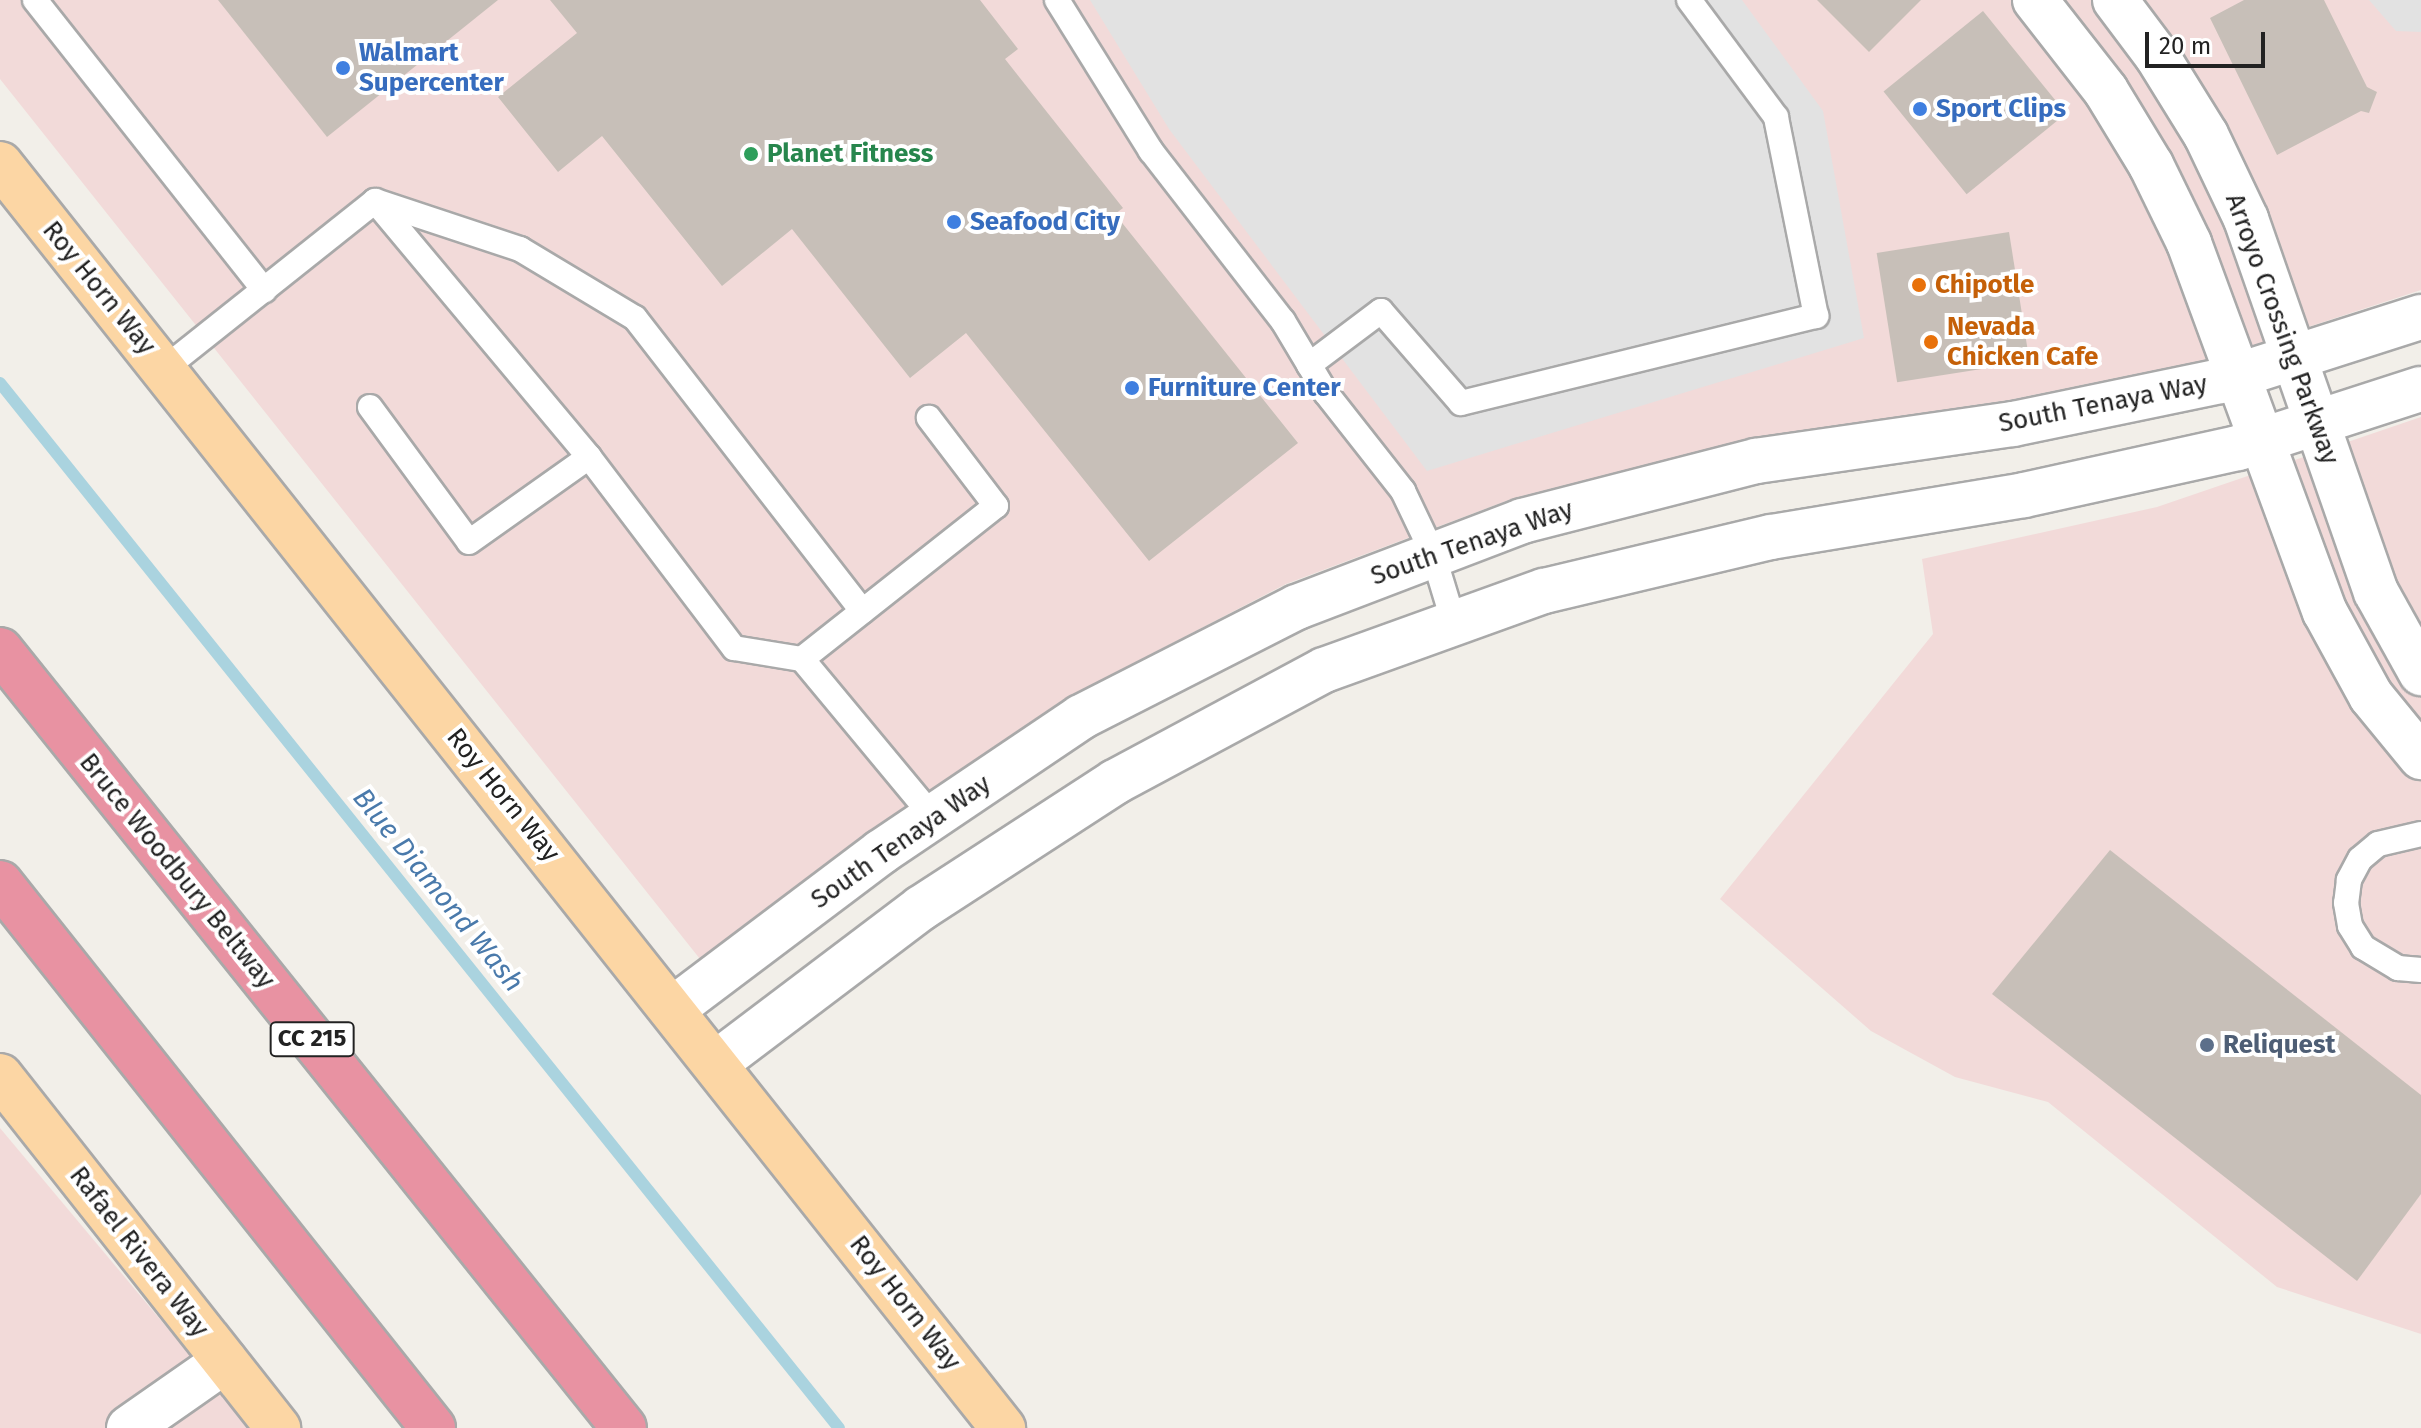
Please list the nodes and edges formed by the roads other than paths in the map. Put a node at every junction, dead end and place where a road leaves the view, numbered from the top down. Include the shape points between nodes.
1 (35, 0) edge
2 (1057, 0) edge
3 (1689, 0) edge
4 (2035, 0) edge
5 (2115, 0) edge
6 (0, 164) edge
7 (375, 201) junction
8 (264, 290) junction
9 (2421, 317) edge
10 (2295, 357) junction
11 (1309, 365) junction
12 (164, 369) junction
13 (2236, 376) junction
14 (2421, 389) edge
15 (370, 407) dead end
16 (929, 418) dead end
17 (2317, 423) junction
18 (2261, 441) junction
19 (589, 457) junction
20 (1433, 554) junction
21 (862, 611) junction
22 (1454, 623) junction
23 (0, 650) edge
24 (802, 659) junction
25 (2421, 673) edge
26 (2421, 757) edge
27 (933, 817) junction
28 (2421, 834) edge
29 (0, 883) edge
30 (2421, 970) edge
31 (674, 1008) junction
32 (716, 1063) junction
33 (0, 1076) edge
34 (225, 1361) junction
35 (129, 1428) edge
36 (278, 1428) edge
37 (433, 1428) edge
38 (624, 1428) edge
39 (1003, 1428) edge

1 - 8 lane
2 - 11 lane via 1151,151 1283,321
3 - 11 lane via 1776,117 1816,316 1461,403 1381,311
4 - 13 street via 2106,91 2151,165 2189,243
5 - 10 street, Arroyo Crossing Parkway via 2206,135 2246,219
6 - 12 main road, Roy Horn Way
7 - 8 lane
7 - 19 lane
7 - 21 lane via 520,249 635,318
8 - 12 lane
9 - 10 street, South Tenaya Way
10 - 13 street, South Tenaya Way
10 - 17 street, Arroyo Crossing Parkway
11 - 20 lane via 1403,491
12 - 31 main road, Roy Horn Way
13 - 18 street
13 - 20 street, South Tenaya Way via 2013,424 1756,461 1522,521
14 - 17 street
15 - 19 lane via 469,542
16 - 21 lane via 996,506
17 - 18 street
17 - 25 street, Arroyo Crossing Parkway via 2376,592
18 - 22 street via 2024,495 1771,537 1544,591
18 - 26 street via 2346,655 2371,696
19 - 24 lane via 734,648
20 - 22 lane
20 - 27 street, South Tenaya Way via 1297,607 1081,717
21 - 24 lane
22 - 32 street via 1324,670 1115,782 921,908
23 - 38 highway, Bruce Woodbury Beltway / CC 215
24 - 27 lane
27 - 31 street, South Tenaya Way
28 - 30 lane via 2378,844 2360,859 2349,880 2346,903 2350,926 2363,947 2398,968
29 - 37 highway
31 - 32 main road, Roy Horn Way
32 - 39 main road, Roy Horn Way
33 - 34 main road, Rafael Rivera Way
34 - 35 street
34 - 36 main road, Rafael Rivera Way

